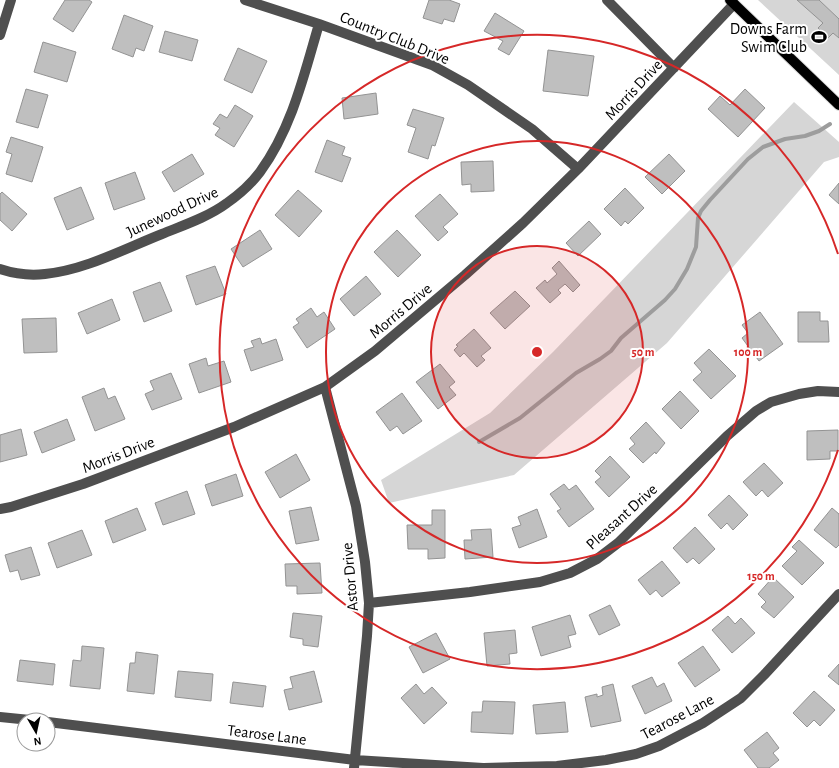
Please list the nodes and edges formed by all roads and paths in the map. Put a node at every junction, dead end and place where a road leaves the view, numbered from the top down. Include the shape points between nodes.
1 (11, 0) edge
2 (245, 0) edge
3 (607, 0) edge
4 (732, 2) edge
5 (319, 24) junction
6 (0, 35) edge
7 (674, 68) junction
8 (839, 105) edge
9 (578, 169) junction
10 (0, 269) edge
11 (325, 387) junction
12 (839, 392) edge
13 (0, 510) edge
14 (839, 594) edge
15 (368, 603) junction
16 (0, 717) edge
17 (16, 719) edge
18 (56, 723) edge
19 (354, 764) edge
20 (483, 768) edge

1 - 6 street
2 - 5 street, Country Club Drive
3 - 7 street
4 - 7 street, Morris Drive
4 - 8 main road
5 - 9 street, Country Club Drive via 432,65 468,85 532,129
5 - 10 street, Junewood Drive via 286,126 273,151 243,192 203,216 75,268 26,276
7 - 9 street, Morris Drive
9 - 11 street, Morris Drive via 465,275 375,351
11 - 13 street, Morris Drive via 234,427 90,481
11 - 15 street, Astor Drive via 356,506 366,562
12 - 15 street, Pleasant Drive via 818,391 799,394 771,402 756,411 597,560 570,572 532,583
14 - 20 street, Tearose Lane via 741,698 704,723 659,746 636,754 599,761 556,766
15 - 19 street, Astor Drive via 368,636
16 - 17 street
18 - 19 street, Tearose Lane
19 - 20 street, Tearose Lane

